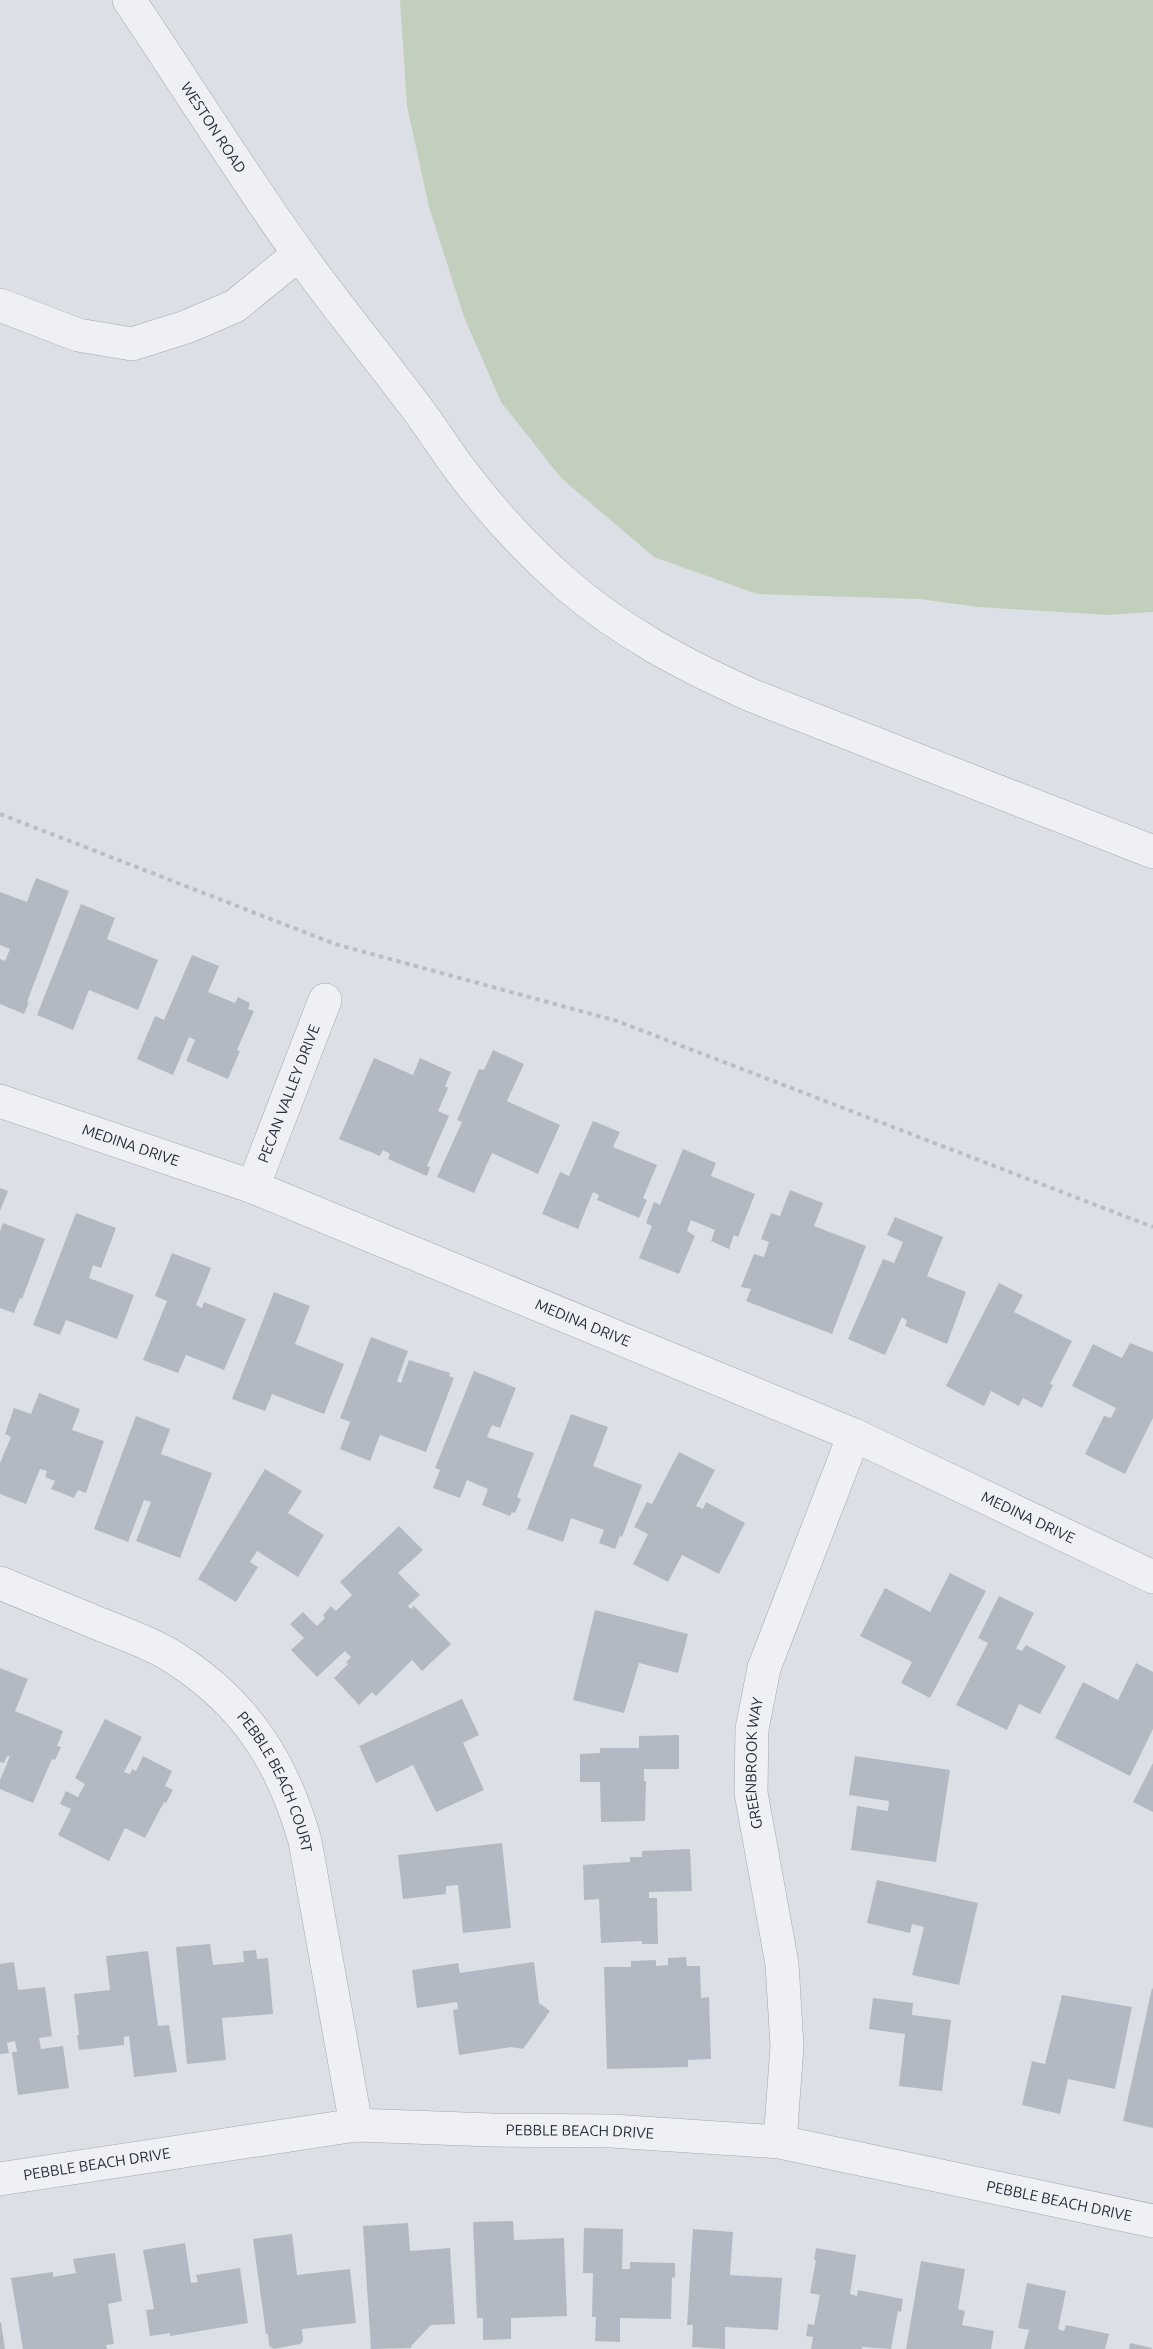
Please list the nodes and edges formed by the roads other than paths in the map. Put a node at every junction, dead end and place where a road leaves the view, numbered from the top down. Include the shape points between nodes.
1 (129, 0) edge
2 (299, 254) junction
3 (0, 305) edge
4 (1153, 852) edge
5 (325, 1000) dead end
6 (0, 1101) edge
7 (253, 1187) junction
8 (854, 1435) junction
9 (1153, 1577) edge
10 (0, 1583) edge
11 (356, 2125) junction
12 (780, 2142) junction
13 (0, 2179) edge
14 (1153, 2221) edge

1 - 2 street, WESTON ROAD
2 - 3 street via 235,306 132,344 78,335
2 - 4 street, WESTON ROAD via 495,513 529,550 609,618 655,648 753,696
5 - 7 street, PECAN VALLEY DRIVE
6 - 7 street, MEDINA DRIVE
7 - 8 street, MEDINA DRIVE
8 - 9 street, MEDINA DRIVE
8 - 12 street, GREENBROOK WAY via 764,1668 752,1729 751,1793 782,1964 787,2046
10 - 11 street, PEBBLE BEACH COURT via 149,1644 175,1659 221,1694 265,1747 296,1808 305,1841
11 - 12 street, PEBBLE BEACH DRIVE via 612,2131
11 - 13 street, PEBBLE BEACH DRIVE
12 - 14 street, PEBBLE BEACH DRIVE

